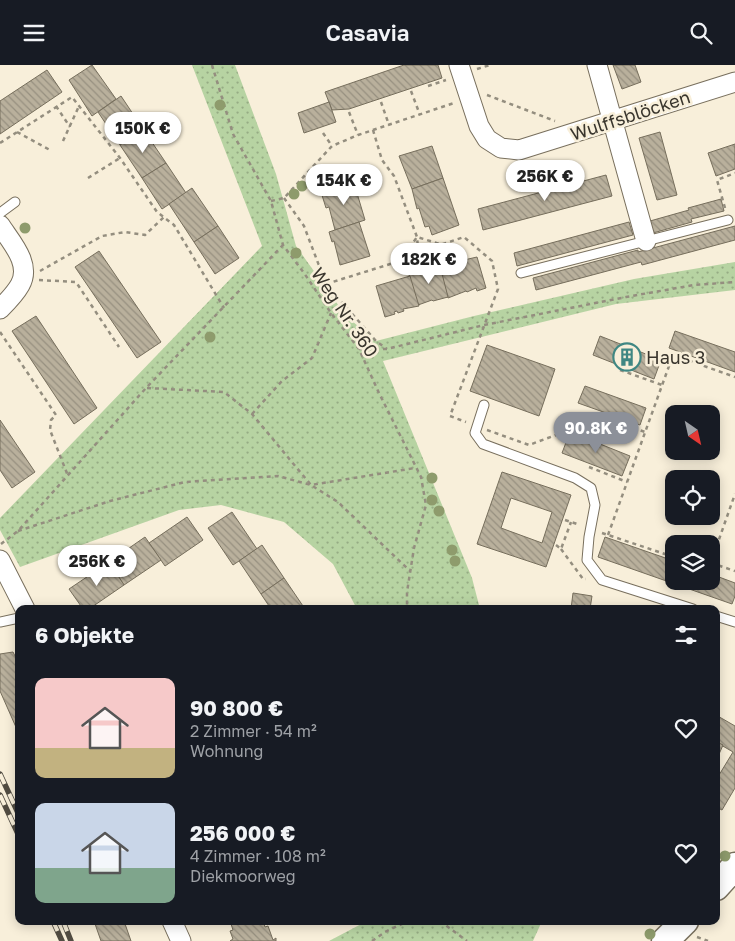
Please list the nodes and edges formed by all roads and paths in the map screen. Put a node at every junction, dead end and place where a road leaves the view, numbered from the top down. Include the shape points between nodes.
1 (212, 65) edge
2 (460, 65) edge
3 (490, 65) edge
4 (597, 65) edge
5 (484, 67) dead end
6 (735, 82) edge
7 (411, 91) dead end
8 (470, 97) junction
9 (381, 102) dead end
10 (56, 106) junction
11 (79, 106) junction
12 (350, 112) dead end
13 (420, 115) junction
14 (613, 121) junction
15 (389, 125) junction
16 (70, 127) junction
17 (373, 130) junction
18 (581, 131) junction
19 (17, 132) junction
20 (323, 133) dead end
21 (358, 135) junction
22 (63, 141) dead end
23 (0, 143) edge
24 (332, 146) junction
25 (50, 151) dead end
26 (120, 158) junction
27 (735, 173) edge
28 (88, 178) dead end
29 (284, 198) junction
30 (271, 201) junction
31 (16, 202) dead end
32 (0, 213) edge
33 (164, 217) junction
34 (728, 220) joint
35 (0, 225) edge
36 (417, 237) junction
37 (646, 241) junction
38 (283, 245) junction
39 (440, 245) junction
40 (419, 260) junction
41 (400, 261) junction
42 (521, 273) dead end
43 (22, 279) junction
44 (735, 282) edge
45 (326, 284) junction
46 (224, 307) junction
47 (0, 309) edge
48 (331, 313) junction
49 (484, 325) junction
50 (0, 331) edge
51 (119, 347) dead end
52 (359, 349) junction
53 (387, 349) junction
54 (620, 370) dead end
55 (735, 377) edge
56 (662, 385) junction
57 (146, 387) junction
58 (484, 405) dead end
59 (252, 414) junction
60 (603, 417) dead end
61 (645, 432) junction
62 (589, 467) dead end
63 (415, 468) junction
64 (68, 475) junction
65 (627, 482) junction
66 (311, 485) junction
67 (735, 494) edge
68 (565, 520) dead end
69 (571, 522) junction
70 (590, 529) junction
71 (18, 531) junction
72 (608, 535) junction
73 (720, 537) edge
74 (0, 545) edge
75 (556, 545) dead end
76 (665, 554) edge
77 (0, 560) edge
78 (720, 566) edge
79 (410, 571) junction
80 (735, 571) edge
81 (23, 605) edge
82 (407, 605) edge
83 (680, 605) edge
84 (720, 617) edge
85 (15, 620) edge
86 (0, 622) edge
87 (735, 622) edge
88 (735, 866) edge
89 (720, 883) edge
90 (174, 925) edge
91 (400, 925) edge
92 (445, 925) edge
93 (681, 925) edge
94 (181, 941) edge
95 (372, 941) edge
96 (467, 941) edge
97 (665, 941) edge

1 - 30 path, Weg Nr. 360 via 233,134
2 - 8 street, Wulffsblöcken
3 - 5 path
4 - 14 street
6 - 14 street, Wulffsblöcken
7 - 13 path
8 - 13 path
8 - 18 path via 481,93
8 - 18 street, Wulffsblöcken via 479,126 487,139 500,149 519,150
9 - 15 path
10 - 11 path via 72,97
10 - 16 path
10 - 19 path
11 - 16 path
11 - 26 path
12 - 21 path
13 - 15 path
14 - 18 street, Wulffsblöcken
14 - 37 street
15 - 17 path
16 - 22 path
17 - 21 path
17 - 36 path via 382,160 394,176
19 - 23 path
19 - 25 path
20 - 24 path
21 - 24 path
24 - 29 path
26 - 28 path
26 - 33 path via 157,212
27 - 34 path via 717,179
29 - 30 path
29 - 45 path via 304,226
30 - 38 path, Weg Nr. 360
31 - 32 lane
33 - 43 path via 145,235 125,232 102,236 54,265
33 - 46 path via 174,225
34 - 37 lane
35 - 43 street via 23,264
36 - 39 path
36 - 40 path
36 - 41 path
37 - 42 lane
38 - 46 path
38 - 48 path, Weg Nr. 360
39 - 40 path
39 - 49 path via 464,237 492,261 498,289
40 - 41 path
41 - 45 path
43 - 47 street
43 - 51 path via 76,282
44 - 49 path via 684,287
45 - 53 path via 376,341
46 - 57 path
48 - 52 path, Weg Nr. 360
48 - 59 path via 312,358 282,381
49 - 53 path
50 - 64 path via 56,415 50,420 50,431
52 - 53 path
52 - 63 path, Weg Nr. 360
54 - 56 path
55 - 56 path via 673,355
56 - 61 path
57 - 59 path via 224,392
57 - 64 path
58 - 70 lane via 475,433 483,444 575,478 591,488 595,505
59 - 66 path
60 - 61 path
61 - 65 path
62 - 65 path
63 - 66 path
63 - 79 path, Weg Nr. 360 via 421,477 426,505
64 - 71 path
65 - 72 path
66 - 71 path via 278,476 185,482 110,501
66 - 79 path via 338,502
67 - 73 path
68 - 69 path
69 - 70 path
69 - 75 path via 561,549
70 - 72 path
70 - 83 lane via 587,560 602,580
71 - 74 path
72 - 76 path
77 - 81 street
78 - 80 path
79 - 82 path, Weg Nr. 360
84 - 87 lane
85 - 86 lane
88 - 89 street
90 - 94 street
91 - 95 path
92 - 96 path
93 - 97 street

